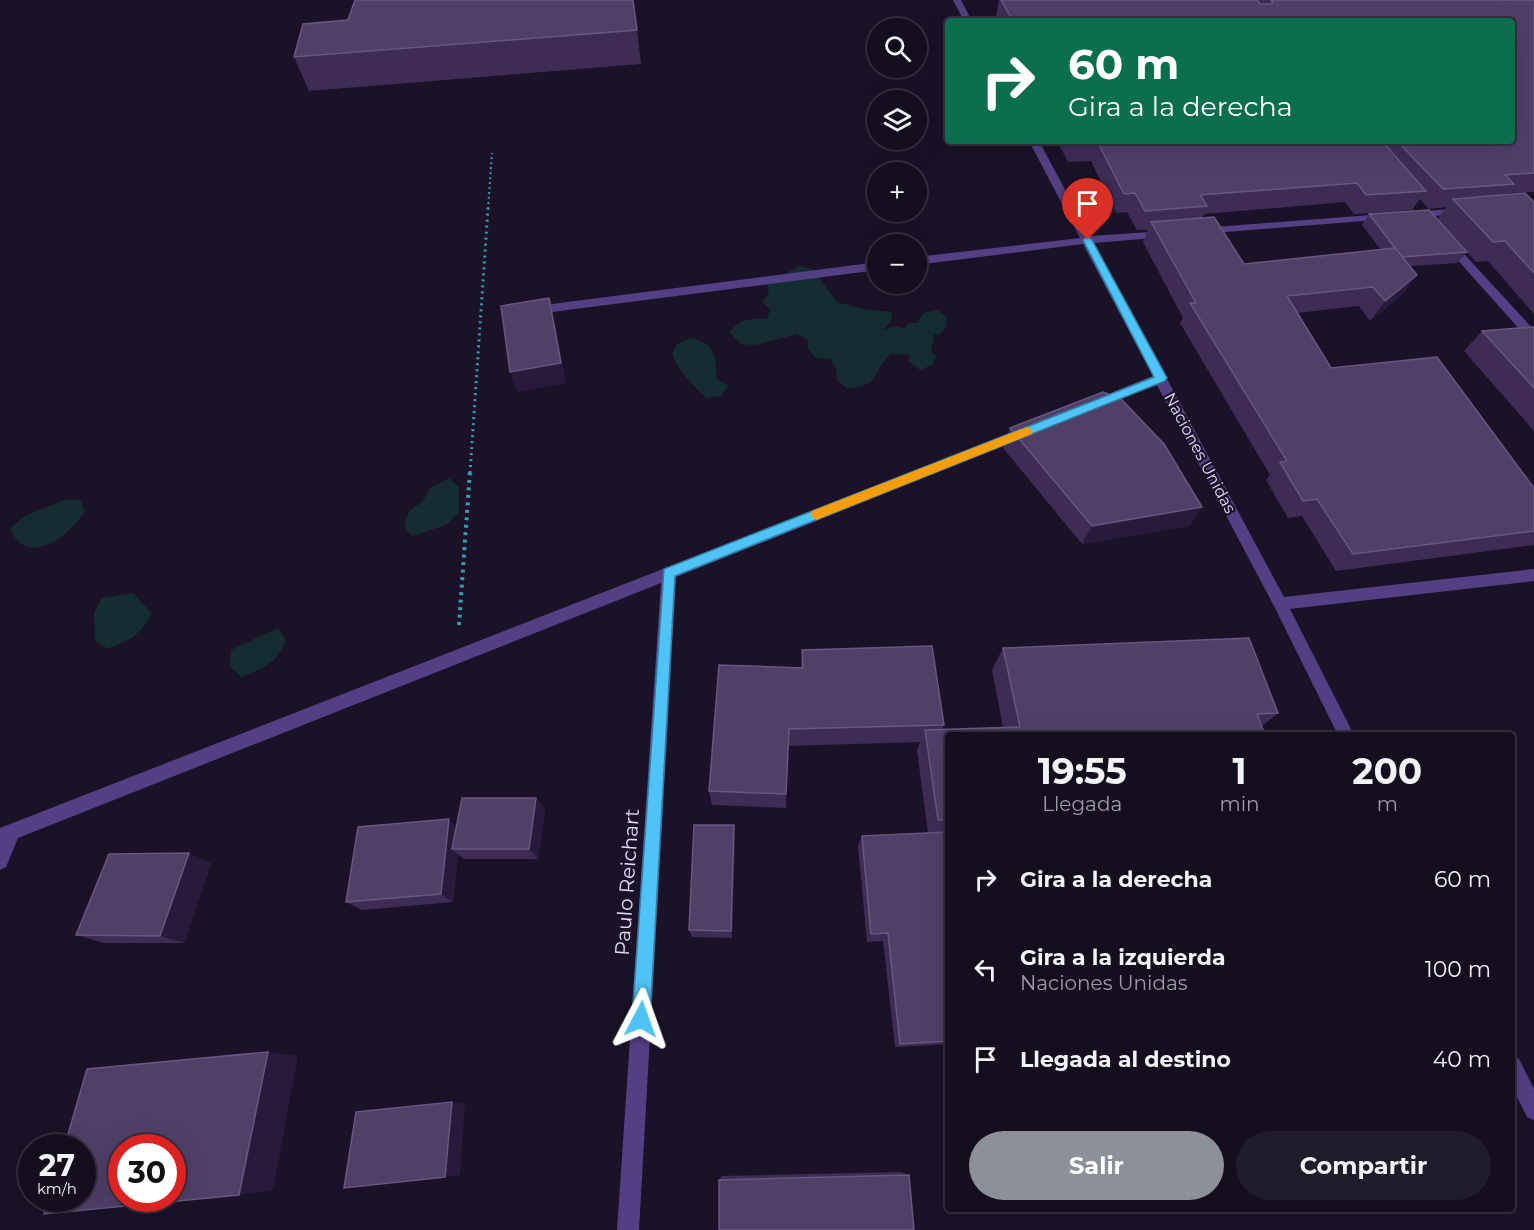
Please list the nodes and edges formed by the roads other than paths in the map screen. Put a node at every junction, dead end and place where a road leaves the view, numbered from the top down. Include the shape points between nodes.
1 (957, 0) edge
2 (966, 18) edge
3 (1036, 144) edge
4 (1478, 210) edge
5 (1426, 219) junction
6 (1195, 231) edge
7 (1183, 232) edge
8 (1088, 240) junction
9 (927, 260) edge
10 (867, 267) edge
11 (544, 309) edge
12 (1534, 338) edge
13 (1161, 378) junction
14 (1084, 409) edge
15 (1041, 426) edge
16 (669, 573) junction
17 (1534, 575) edge
18 (1280, 604) junction
19 (1344, 732) edge
20 (6, 835) edge
21 (0, 861) edge
22 (1515, 1072) edge
23 (1534, 1110) edge
24 (628, 1230) edge

1 - 2 street
3 - 8 street, Naciones Unidas
4 - 5 street
5 - 6 street
5 - 12 street
7 - 8 street
8 - 9 street
8 - 13 street, Naciones Unidas
10 - 11 street
13 - 14 street
13 - 18 street, Naciones Unidas
15 - 16 street
16 - 20 street
16 - 24 street, Paulo Reichart
17 - 18 street
18 - 19 street, Naciones Unidas
20 - 21 street
22 - 23 street

